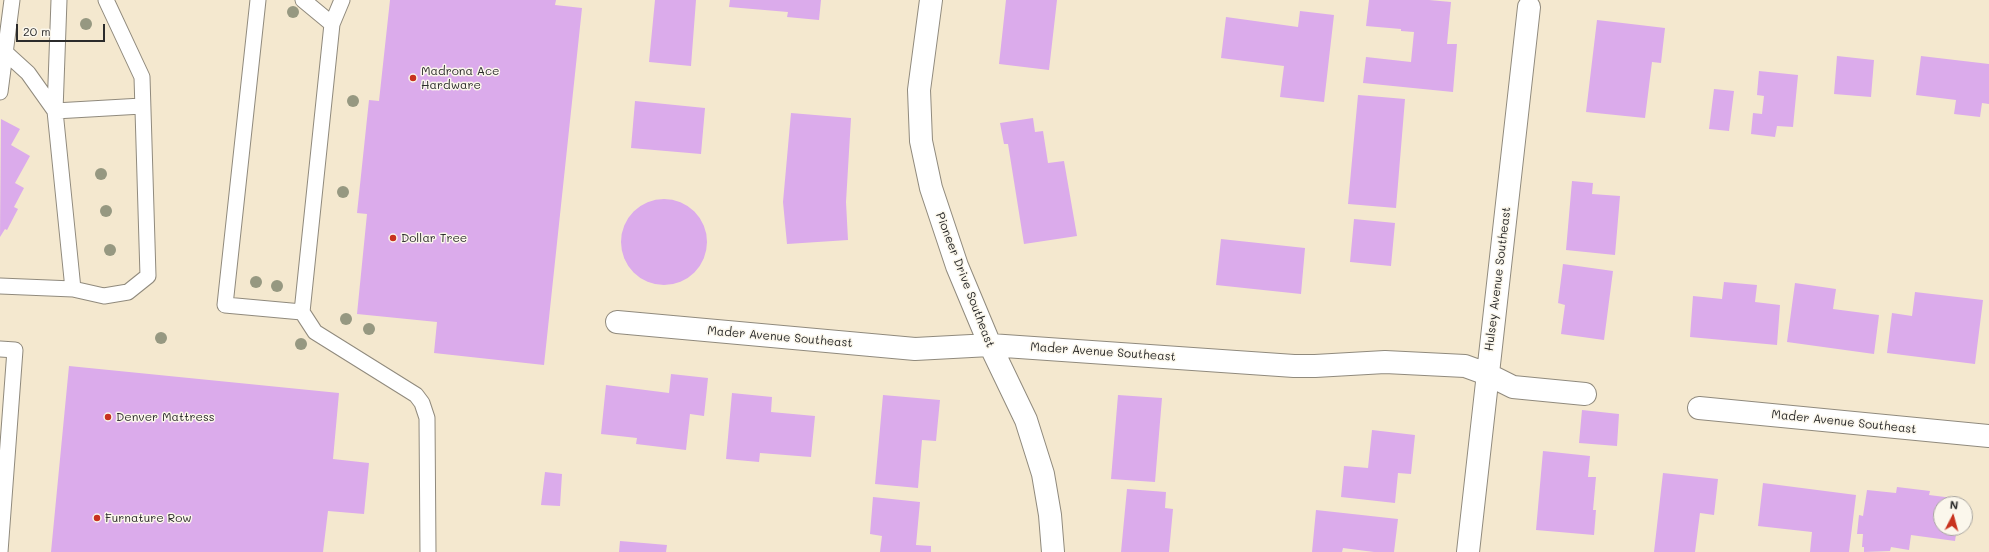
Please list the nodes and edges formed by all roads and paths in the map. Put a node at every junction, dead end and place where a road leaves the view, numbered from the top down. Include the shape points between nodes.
1 (12, 0) edge
2 (59, 0) edge
3 (106, 0) edge
4 (258, 0) edge
5 (304, 0) edge
6 (342, 0) edge
7 (932, 0) edge
8 (1529, 7) dead end
9 (332, 24) junction
10 (6, 53) junction
11 (0, 92) edge
12 (142, 106) junction
13 (55, 111) junction
14 (0, 286) edge
15 (73, 289) junction
16 (302, 312) junction
17 (617, 322) dead end
18 (990, 345) junction
19 (0, 349) edge
20 (1487, 374) junction
21 (1585, 394) dead end
22 (1699, 408) dead end
23 (5, 418) edge
24 (1989, 436) edge
25 (0, 552) edge
26 (428, 552) edge
27 (1053, 552) edge
28 (1468, 552) edge

1 - 10 lane
2 - 13 lane
3 - 12 lane via 142,77
4 - 16 lane via 226,305
5 - 9 lane
6 - 9 lane
7 - 18 street, Pioneer Drive Southeast via 919,90 921,141 934,197 957,266
8 - 20 street, Hulsey Avenue Southeast
9 - 16 lane
10 - 11 lane
10 - 13 lane via 28,73
12 - 13 lane
12 - 15 lane via 148,276 128,292 104,296
13 - 15 lane
14 - 15 lane
16 - 26 lane via 315,332 401,384 422,403 427,418
17 - 18 street, Mader Avenue Southeast via 915,349
18 - 20 street, Mader Avenue Southeast via 1301,366 1410,363 1466,366
18 - 27 street, Pioneer Drive Southeast via 1026,420 1043,474
19 - 23 lane via 15,350
20 - 21 street, Mader Avenue Southeast via 1512,387
20 - 28 street, Hulsey Avenue Southeast
22 - 24 street, Mader Avenue Southeast
23 - 25 lane

